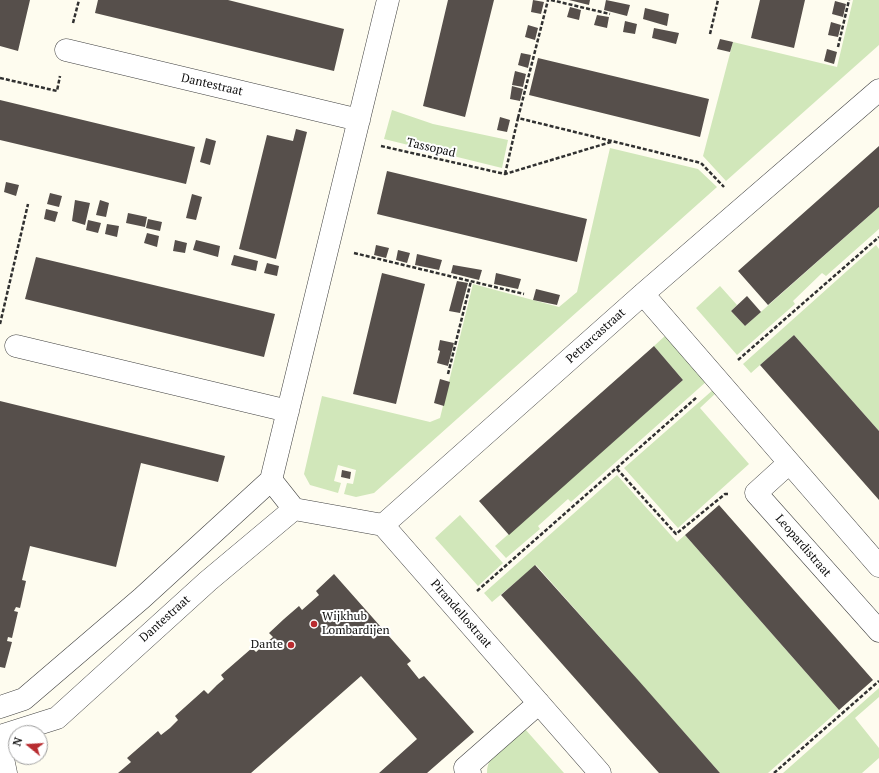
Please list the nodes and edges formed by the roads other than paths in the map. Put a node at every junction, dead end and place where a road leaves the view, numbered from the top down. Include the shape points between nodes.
1 (388, 0) edge
2 (66, 50) dead end
3 (879, 90) edge
4 (356, 130) junction
5 (643, 294) junction
6 (16, 346) dead end
7 (288, 411) junction
8 (789, 463) junction
9 (271, 480) junction
10 (294, 509) junction
11 (383, 525) junction
12 (879, 566) edge
13 (879, 631) edge
14 (539, 703) junction
15 (0, 707) edge
16 (0, 736) edge
17 (0, 744) edge
18 (6, 773) edge
19 (470, 773) edge
20 (600, 773) edge

1 - 4 street
2 - 4 street, Dantestraat
3 - 5 street, Petrarcastraat
4 - 7 street
5 - 8 street
5 - 11 street, Petrarcastraat
6 - 7 street
7 - 9 street
8 - 12 street
8 - 13 street, Leopardistraat via 756,493
9 - 10 street
9 - 15 street via 142,598 24,699
10 - 11 street
10 - 16 street, Dantestraat via 208,581 57,718
11 - 14 street, Pirandellostraat
14 - 19 street via 466,768
14 - 20 street, Pirandellostraat
17 - 18 street

